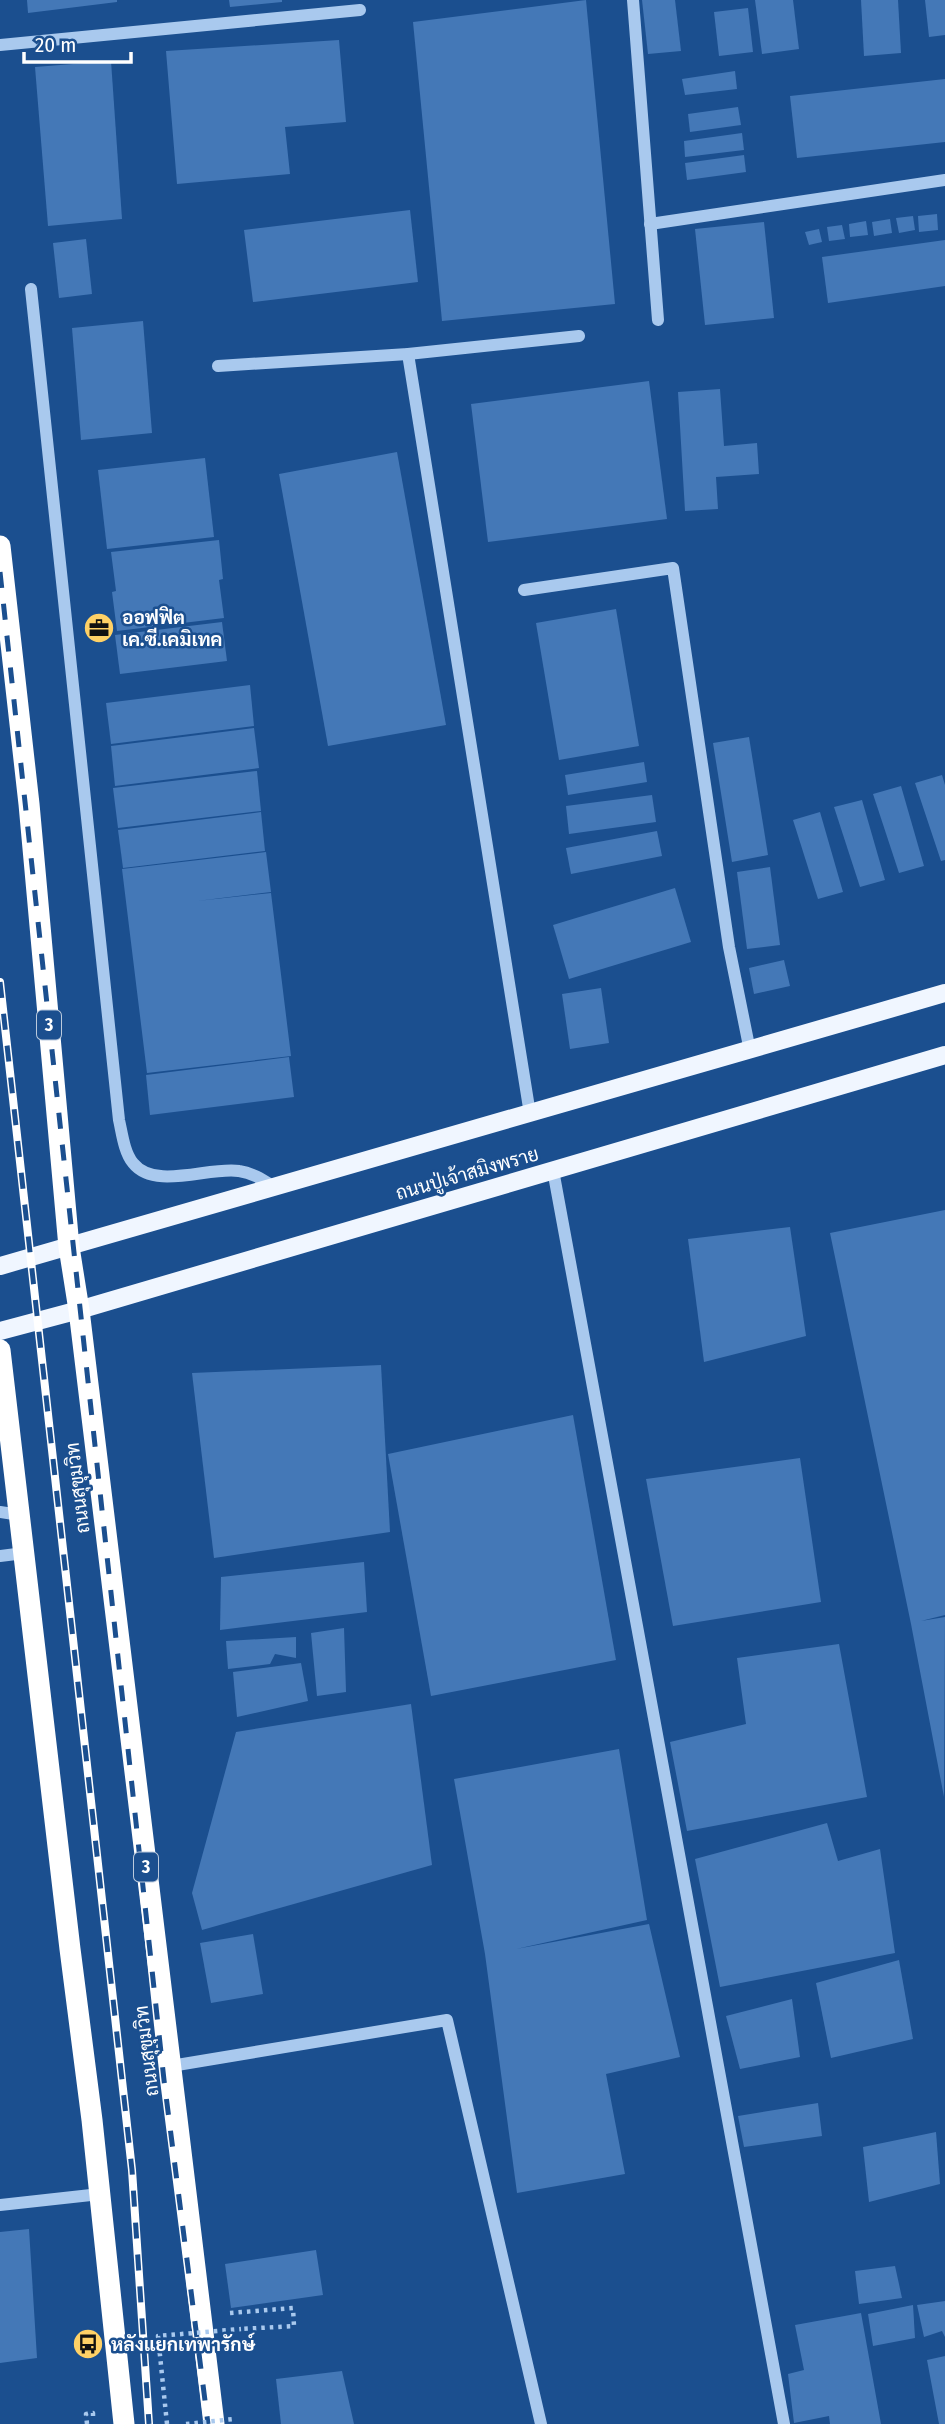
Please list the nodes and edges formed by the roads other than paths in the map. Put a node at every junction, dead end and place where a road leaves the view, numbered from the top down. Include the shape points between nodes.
1 (633, 0) edge
2 (360, 10) dead end
3 (0, 45) edge
4 (945, 180) edge
5 (650, 224) junction
6 (31, 289) dead end
7 (658, 320) dead end
8 (579, 336) dead end
9 (408, 354) junction
10 (218, 366) dead end
11 (0, 546) edge
12 (524, 590) dead end
13 (945, 993) edge
14 (750, 1051) junction
15 (945, 1055) edge
16 (530, 1114) junction
17 (553, 1170) junction
18 (274, 1187) junction
19 (68, 1247) junction
20 (0, 1266) edge
21 (79, 1310) junction
22 (0, 1331) edge
23 (0, 1350) edge
24 (10, 1513) edge
25 (24, 1553) junction
26 (0, 1556) edge
27 (171, 2066) junction
28 (100, 2194) junction
29 (0, 2205) edge
30 (224, 2421) edge
31 (124, 2424) edge
32 (541, 2424) edge
33 (784, 2424) edge

1 - 5 street
2 - 3 street
4 - 5 street
5 - 7 street
6 - 18 street via 119,1120 126,1147 133,1163 149,1174 237,1170
8 - 9 street
9 - 10 street
9 - 16 street
11 - 19 highway, ถนนสุขุมวิท / 3 via 30,818
12 - 14 street via 673,568 729,947
13 - 14 main road, ถนนปู่เจ้าสมิงพราย
14 - 16 main road, ถนนปู่เจ้าสมิงพราย
15 - 17 main road, ถนนปู่เจ้าสมิงพราย
16 - 18 main road, ถนนปู่เจ้าสมิงพราย
17 - 21 main road, ถนนปู่เจ้าสมิงพราย
17 - 33 street
18 - 19 main road, ถนนปู่เจ้าสมิงพราย
19 - 20 main road, ถนนปู่เจ้าสมิงพราย
19 - 21 highway, ถนนสุขุมวิท / 3
21 - 22 main road, ถนนปู่เจ้าสมิงพราย
21 - 27 highway, ถนนสุขุมวิท / 3
23 - 24 highway
24 - 25 highway
25 - 26 street
25 - 28 highway
27 - 30 highway, ถนนสุขุมวิท / 3
27 - 32 street via 447,2020
28 - 29 street
28 - 31 highway

